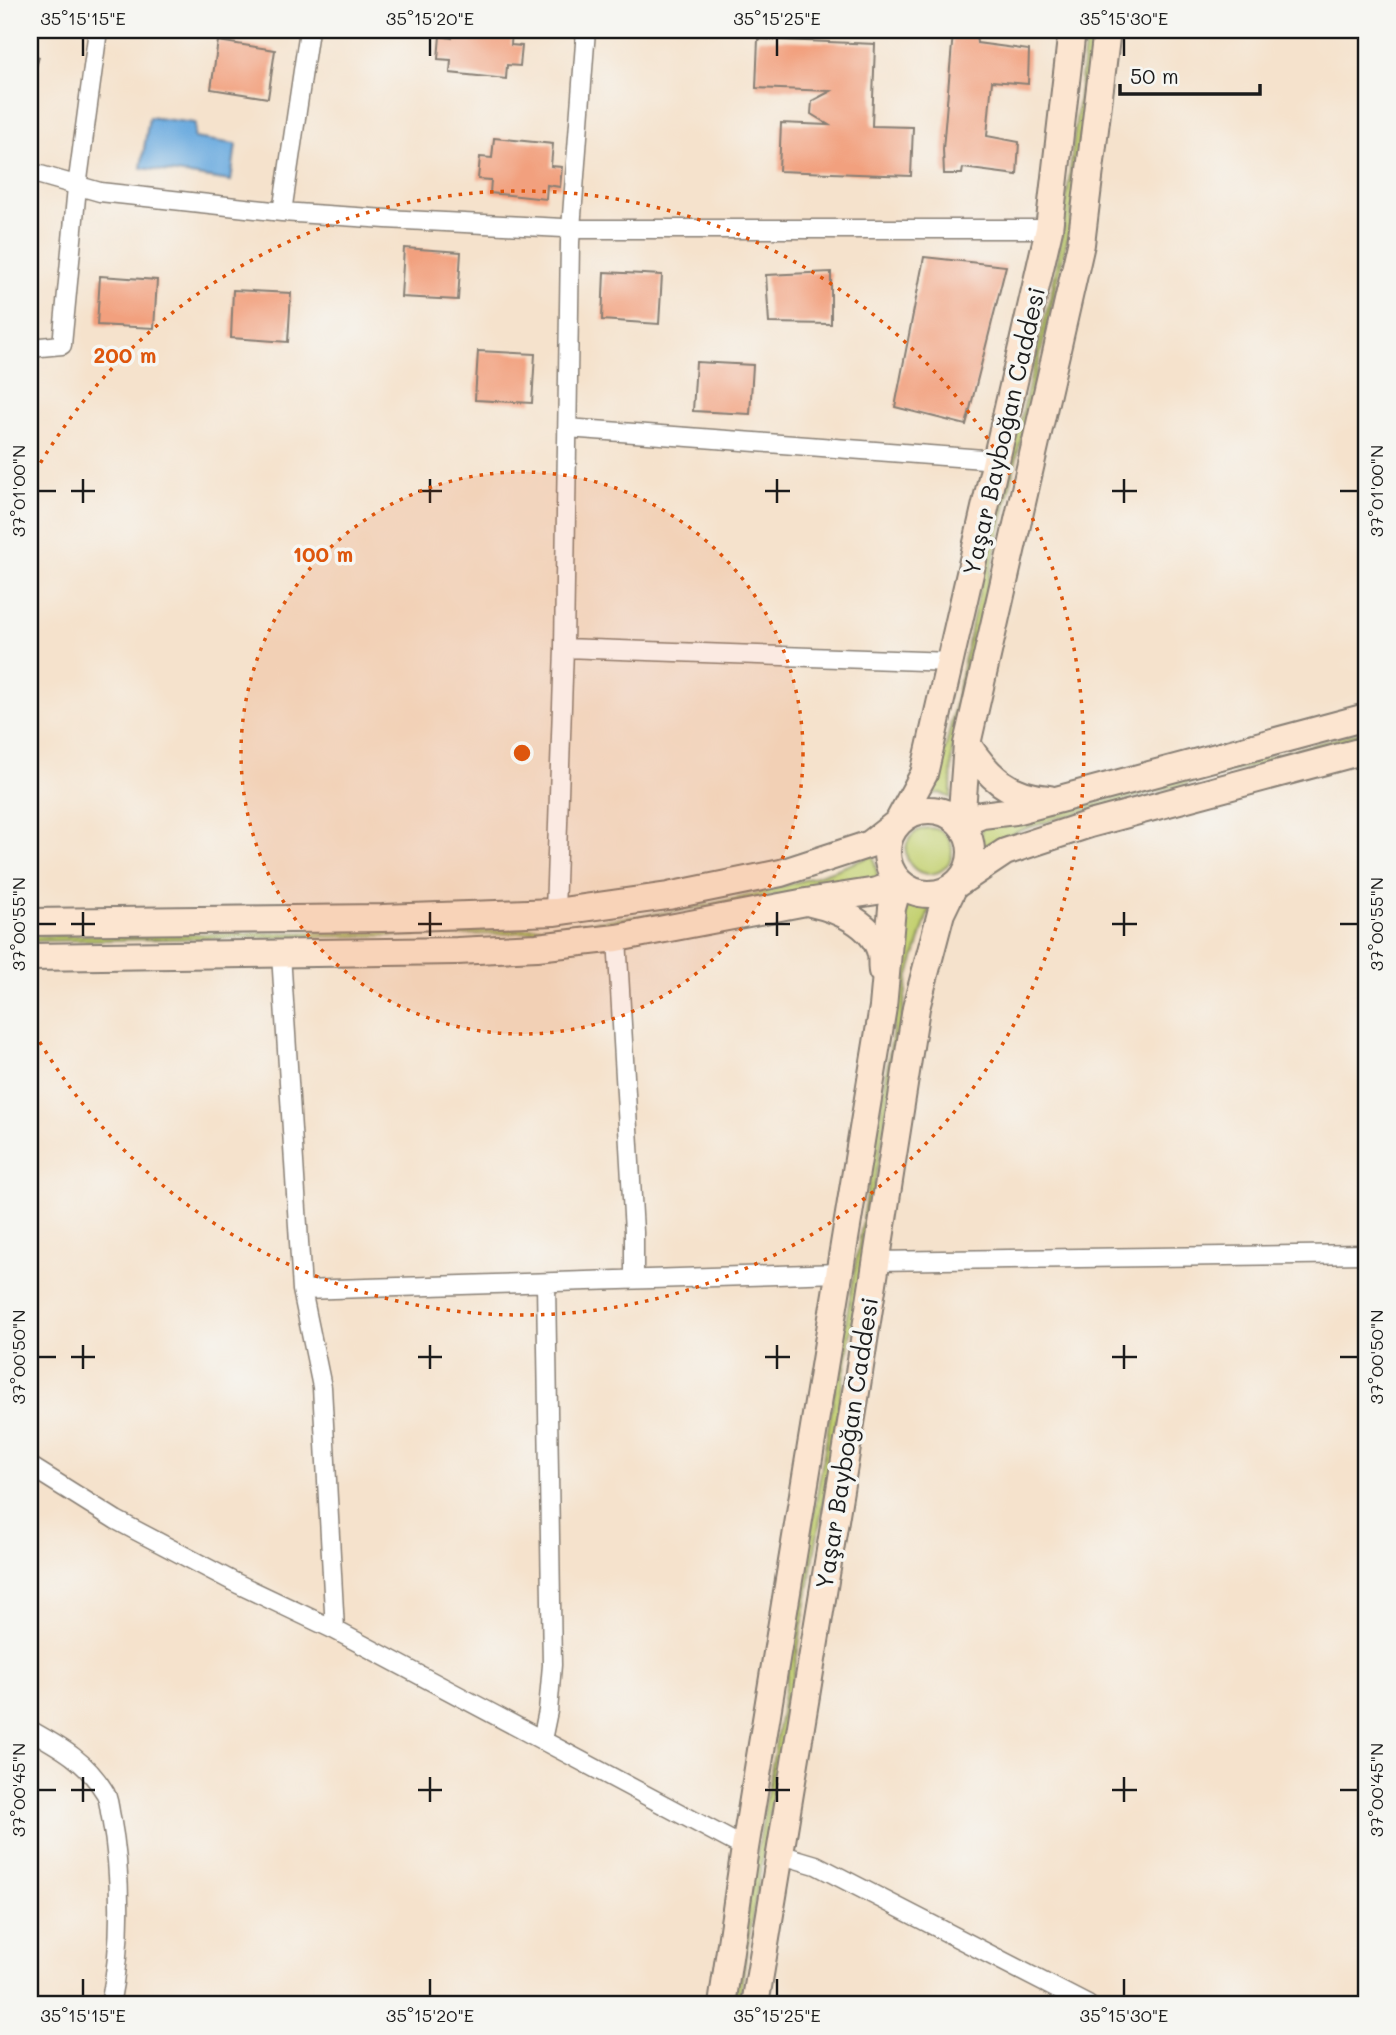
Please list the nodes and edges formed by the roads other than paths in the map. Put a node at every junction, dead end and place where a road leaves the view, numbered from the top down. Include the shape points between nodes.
1 (98, 30) edge
2 (309, 30) edge
3 (586, 30) edge
4 (1072, 30) edge
5 (1107, 30) edge
6 (30, 172) edge
7 (77, 187) junction
8 (282, 212) junction
9 (571, 229) junction
10 (1049, 229) junction
11 (30, 348) edge
12 (567, 428) junction
13 (997, 460) junction
14 (564, 648) junction
15 (950, 662) junction
16 (1366, 717) edge
17 (967, 744) junction
18 (1366, 750) edge
19 (1058, 799) junction
20 (898, 822) junction
21 (961, 824) junction
22 (899, 883) junction
23 (954, 886) junction
24 (806, 902) junction
25 (555, 912) junction
26 (30, 922) edge
27 (617, 938) junction
28 (281, 954) junction
29 (30, 957) edge
30 (883, 1007) junction
31 (1366, 1254) edge
32 (875, 1261) junction
33 (839, 1273) junction
34 (634, 1279) junction
35 (546, 1283) junction
36 (302, 1290) junction
37 (30, 1466) edge
38 (335, 1630) junction
39 (30, 1730) edge
40 (542, 1740) junction
41 (745, 1848) junction
42 (779, 1854) junction
43 (110, 2005) edge
44 (722, 2005) edge
45 (755, 2005) edge
46 (1088, 2005) edge

1 - 7 street
2 - 8 street
3 - 9 street
4 - 10 street, Yaşar Bayboğan Caddesi
5 - 17 street, Yaşar Bayboğan Caddesi via 1081,244
6 - 7 street
7 - 8 street
7 - 11 street via 62,345
8 - 9 street
9 - 10 street
9 - 12 street
10 - 13 street, Yaşar Bayboğan Caddesi
12 - 13 street
12 - 14 street
13 - 15 street, Yaşar Bayboğan Caddesi
14 - 15 street
14 - 25 street
15 - 20 street, Yaşar Bayboğan Caddesi via 924,774
16 - 19 street
17 - 19 street via 988,773 1013,792
17 - 21 street, Yaşar Bayboğan Caddesi
18 - 23 street via 1046,838 1005,852
19 - 21 street
20 - 21 street via 921,810 935,810
20 - 22 street via 886,846 891,872
20 - 25 street via 870,844 781,873
21 - 23 street via 971,848 970,862
22 - 23 street via 926,894
22 - 24 street
22 - 30 street, Yaşar Bayboğan Caddesi via 892,908
23 - 32 street, Yaşar Bayboğan Caddesi via 941,913 916,1008
24 - 27 street
24 - 30 street via 833,908 865,926 881,953
25 - 26 street
27 - 28 street via 457,951
27 - 34 street
28 - 29 street
28 - 36 street
30 - 33 street, Yaşar Bayboğan Caddesi
31 - 32 street
32 - 42 street, Yaşar Bayboğan Caddesi
33 - 34 street
33 - 41 street, Yaşar Bayboğan Caddesi
34 - 35 street
35 - 36 street
35 - 40 street via 552,1665
36 - 38 street via 322,1387
37 - 38 street via 116,1520
38 - 40 street
39 - 43 street via 71,1752 106,1793 117,1860 118,1923
40 - 41 street
41 - 44 street, Yaşar Bayboğan Caddesi
42 - 45 street, Yaşar Bayboğan Caddesi
42 - 46 street via 816,1865

